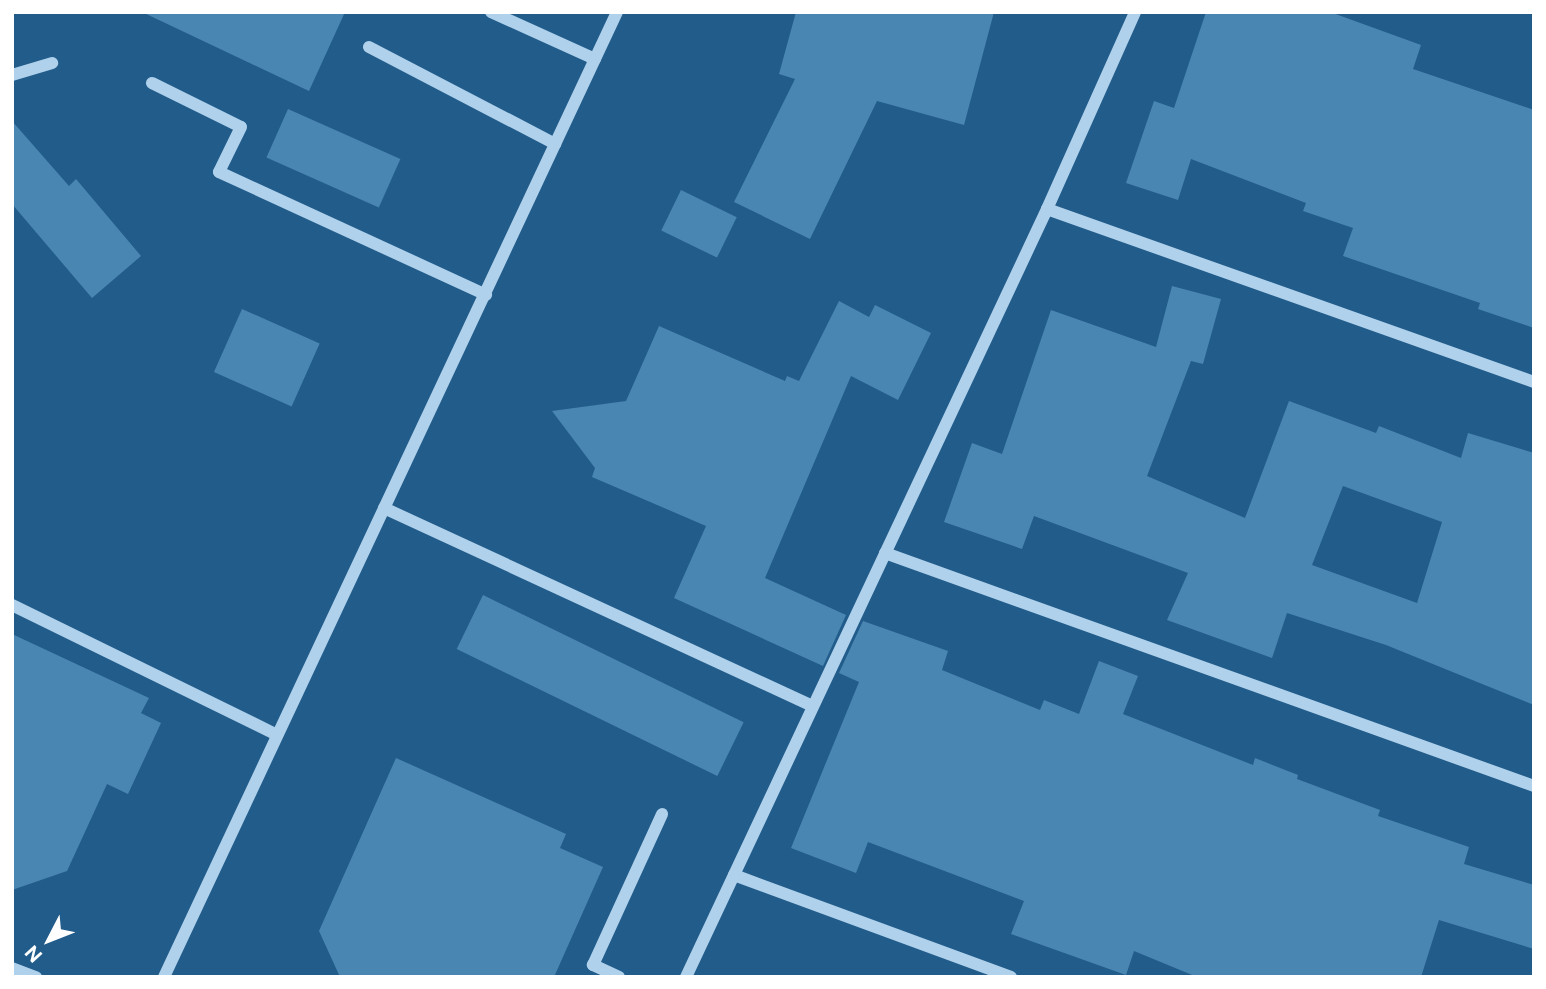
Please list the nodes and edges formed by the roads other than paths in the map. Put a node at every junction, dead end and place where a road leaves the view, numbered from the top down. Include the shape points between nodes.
1 (491, 12) edge
2 (617, 12) edge
3 (1135, 12) edge
4 (369, 47) dead end
5 (595, 59) junction
6 (52, 63) dead end
7 (12, 75) edge
8 (152, 83) dead end
9 (555, 144) junction
10 (1047, 209) junction
11 (486, 295) junction
12 (1534, 382) edge
13 (384, 508) junction
14 (885, 553) junction
15 (12, 605) edge
16 (813, 706) junction
17 (277, 735) junction
18 (1534, 786) edge
19 (663, 814) dead end
20 (734, 875) junction
21 (12, 968) edge
22 (36, 977) edge
23 (164, 977) edge
24 (619, 977) edge
25 (686, 977) edge
26 (1012, 977) edge

1 - 5 street
2 - 5 street
3 - 10 street
4 - 9 street
5 - 9 street
6 - 7 street
8 - 11 street via 241,127 219,172
9 - 11 street
10 - 12 street
10 - 14 street
11 - 13 street
13 - 16 street
13 - 17 street
14 - 16 street
14 - 18 street
15 - 17 street
16 - 20 street
17 - 23 street
19 - 24 street via 593,965
20 - 25 street
20 - 26 street
21 - 22 street

